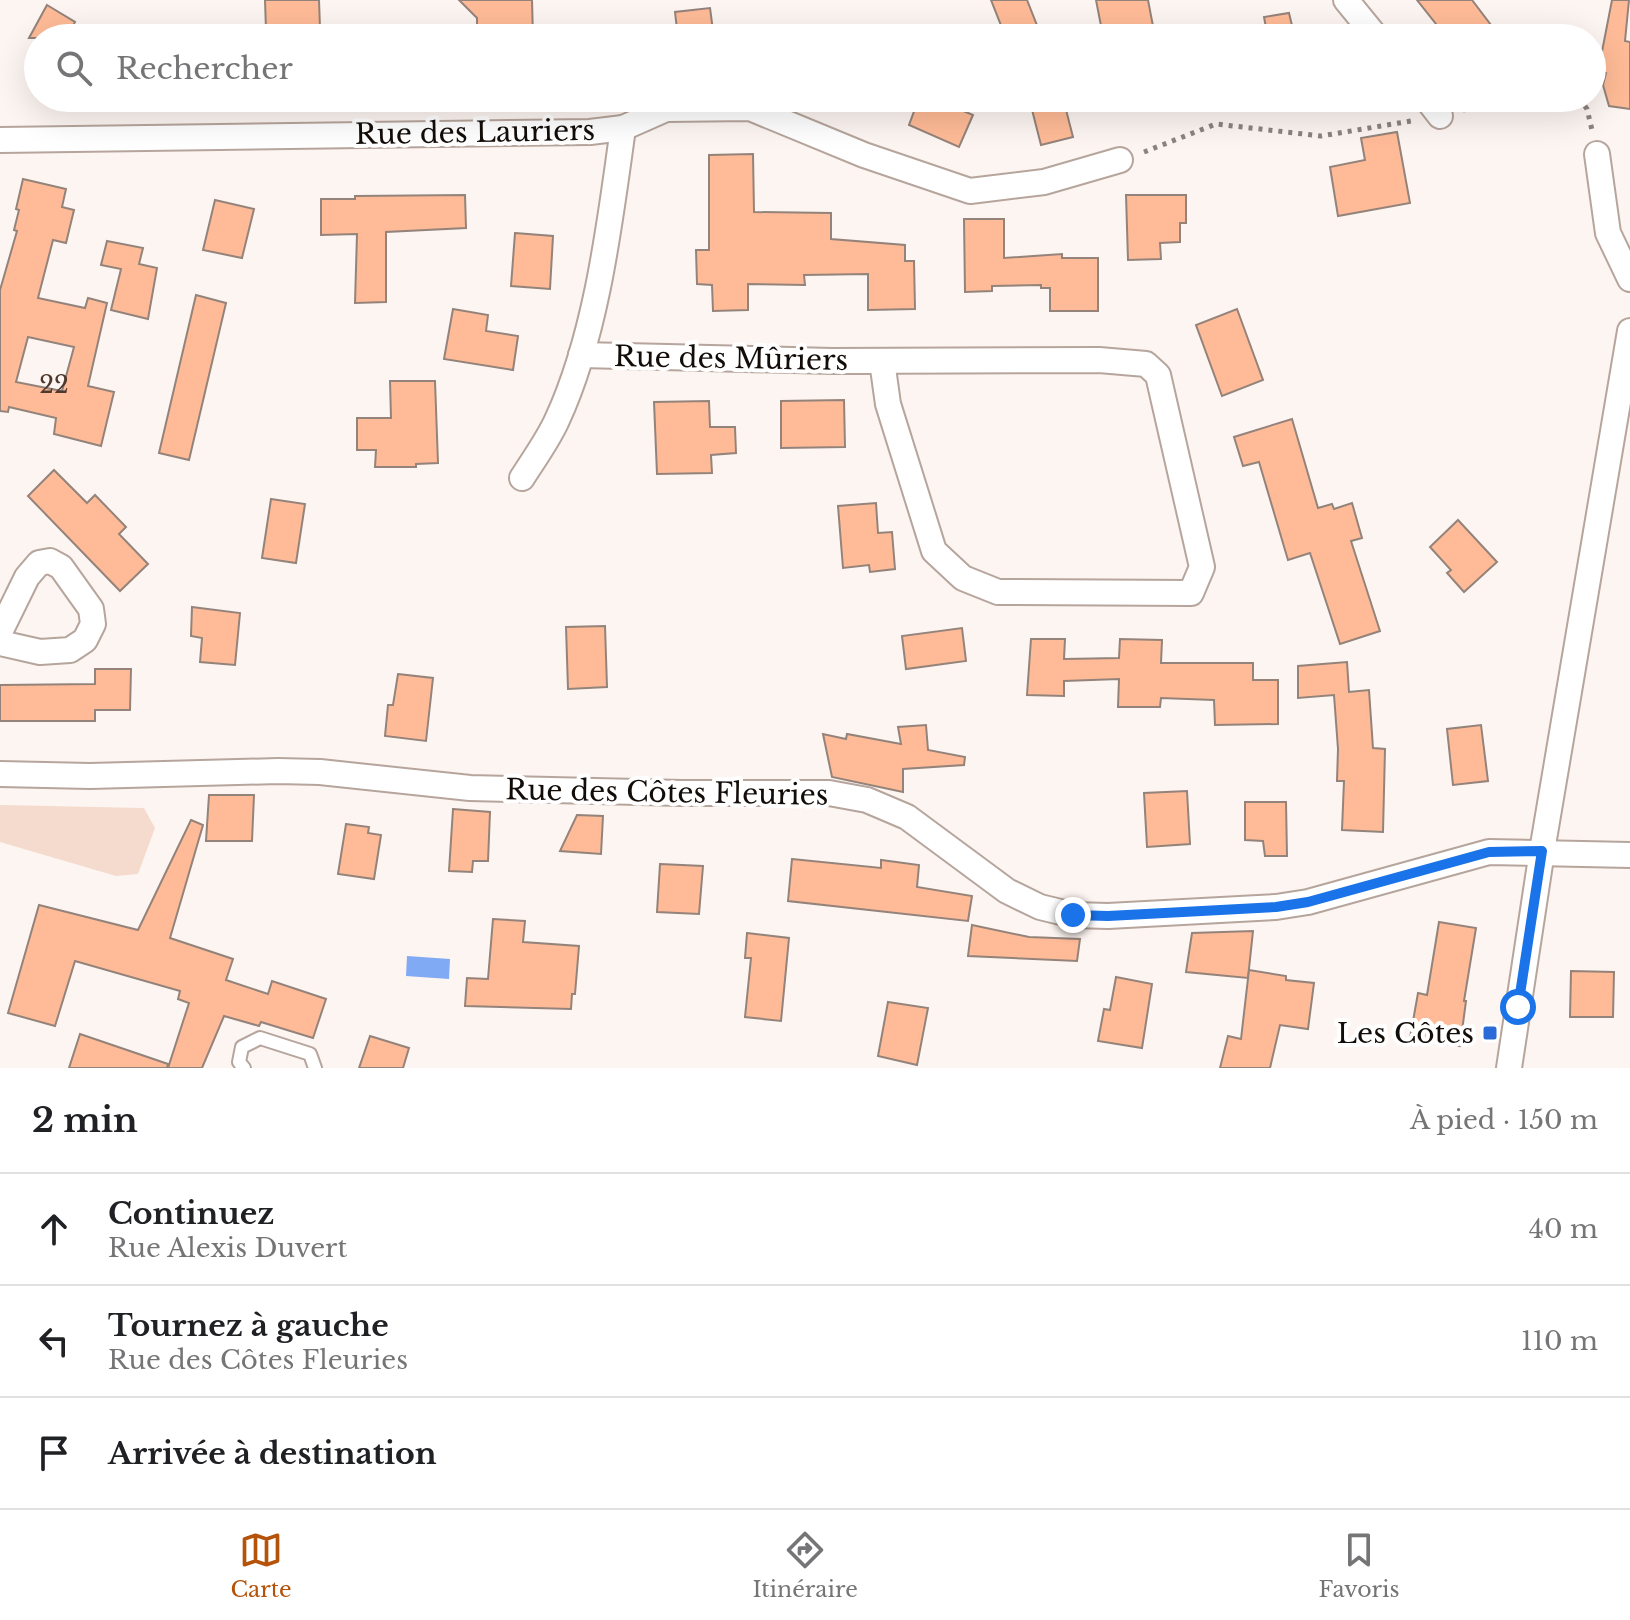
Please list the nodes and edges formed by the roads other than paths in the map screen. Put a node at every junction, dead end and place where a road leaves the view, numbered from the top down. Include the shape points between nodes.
1 (1346, 0) edge
2 (1366, 24) edge
3 (659, 112) edge
4 (760, 112) edge
5 (623, 128) junction
6 (0, 140) edge
7 (1597, 154) road end
8 (1120, 160) road end
9 (1630, 279) edge
10 (1630, 331) edge
11 (581, 355) junction
12 (882, 361) junction
13 (522, 478) dead end
14 (0, 632) edge
15 (0, 643) edge
16 (0, 774) edge
17 (1542, 851) junction
18 (1630, 855) edge
19 (244, 1068) edge
20 (315, 1068) edge
21 (1509, 1068) edge

1 - 2 street
3 - 5 street, Rue des Lauriers
4 - 8 street, Rue des Lauriers via 970,191 1044,182
5 - 6 street, Rue des Lauriers
5 - 11 street via 606,245
7 - 9 street via 1608,233
10 - 17 street
11 - 12 street, Rue des Mûriers
11 - 13 street via 557,421
12 - 12 street, Rue des Mûriers via 1146,364 1158,375 1202,567 1191,593 998,592 963,578 934,551 888,404
14 - 15 street via 39,563 61,567 91,609 93,624 85,640 70,650 40,652
16 - 17 street, Rue des Côtes Fleuries via 278,771 470,788 829,793 867,800 907,817 1007,891 1073,915 1276,907 1489,852
17 - 18 street, Rue des Côtes Fleuries
17 - 21 street
19 - 20 lane via 239,1062 242,1047 260,1038 310,1054

